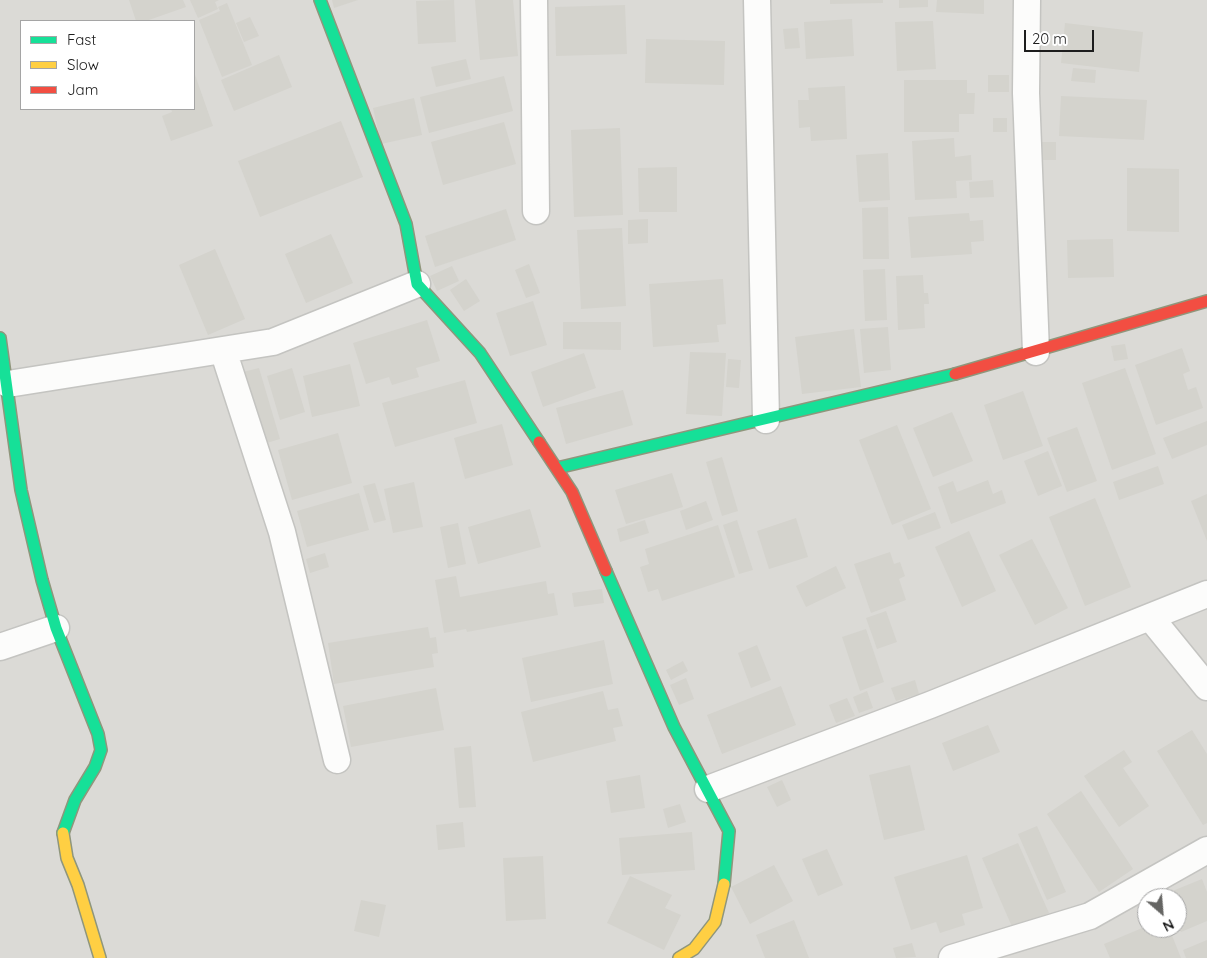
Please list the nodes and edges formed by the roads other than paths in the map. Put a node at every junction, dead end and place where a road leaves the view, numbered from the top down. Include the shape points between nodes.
1 (320, 0) edge
2 (534, 0) edge
3 (757, 0) edge
4 (1027, 0) edge
5 (536, 211) dead end
6 (417, 284) junction
7 (1207, 300) edge
8 (0, 338) edge
9 (223, 350) junction
10 (1036, 352) junction
11 (8, 384) junction
12 (766, 420) junction
13 (557, 468) junction
14 (1207, 594) edge
15 (1150, 617) junction
16 (56, 628) junction
17 (0, 647) edge
18 (1207, 687) edge
19 (337, 760) dead end
20 (708, 789) junction
21 (1207, 850) edge
22 (100, 958) edge
23 (679, 958) edge
24 (952, 958) edge

1 - 6 street via 406,224
2 - 5 street
3 - 12 street
4 - 10 street via 1026,93
6 - 9 street via 273,342
6 - 13 street via 480,353
7 - 10 street
8 - 11 street
9 - 11 street
9 - 19 street via 282,532
10 - 12 street via 936,380
11 - 16 street via 21,490
12 - 13 street
13 - 20 street via 572,492 674,726
14 - 15 street
15 - 18 street
15 - 20 street
16 - 17 street
16 - 22 street via 98,734 101,750 74,800 63,832 67,858
20 - 23 street via 730,832 724,888 715,922 694,949
21 - 24 street via 1090,916

